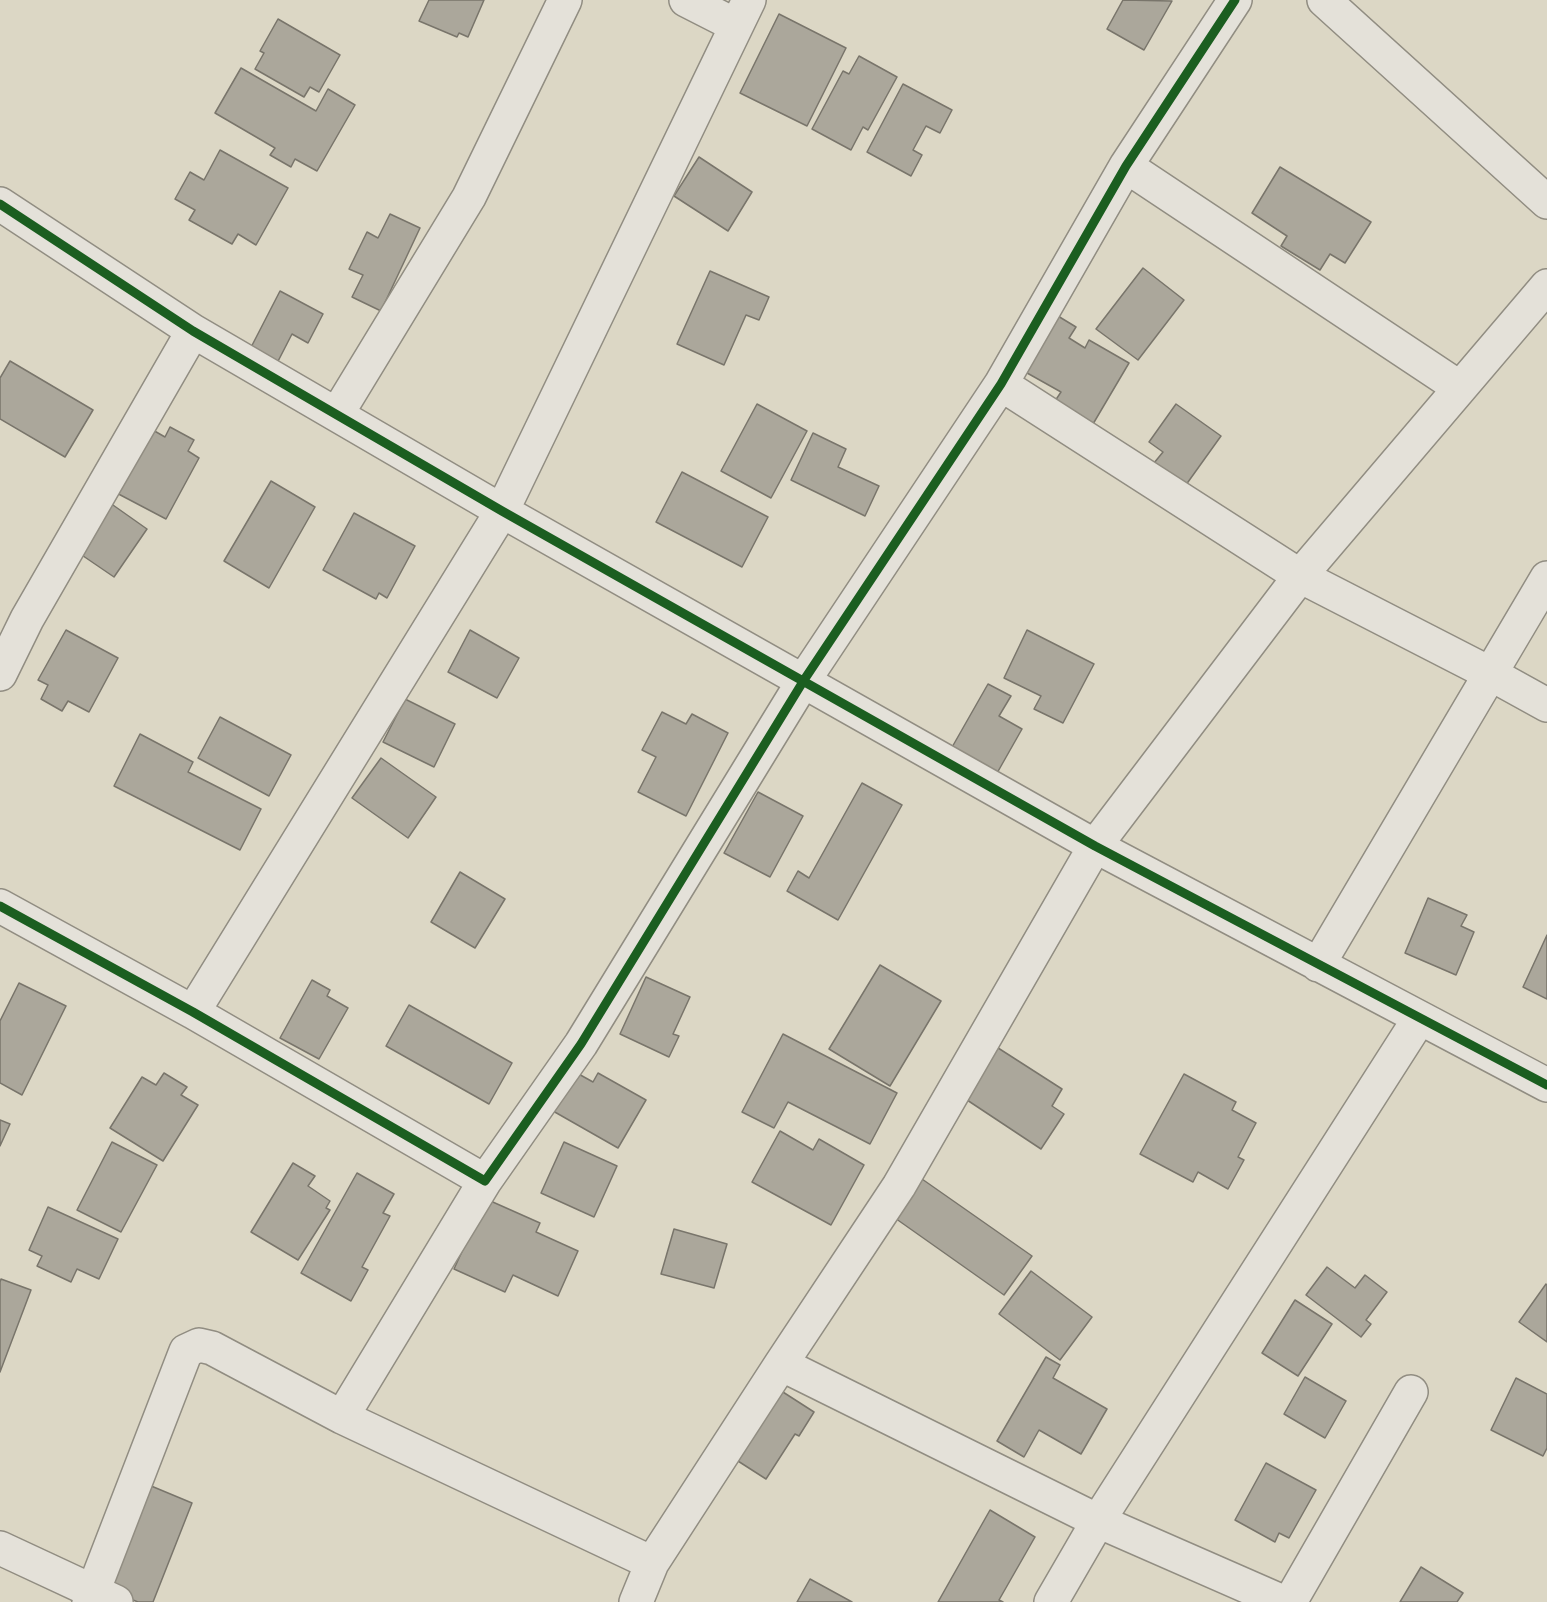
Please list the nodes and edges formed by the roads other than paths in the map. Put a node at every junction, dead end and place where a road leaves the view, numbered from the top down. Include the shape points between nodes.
1 (565, 0) edge
2 (686, 0) edge
3 (1235, 0) edge
4 (1324, 0) edge
5 (742, 13) edge
6 (1126, 166) junction
7 (1547, 202) edge
8 (0, 204) edge
9 (1547, 286) edge
10 (193, 331) junction
11 (1001, 384) junction
12 (1460, 388) junction
13 (337, 414) junction
14 (502, 511) junction
15 (1300, 576) junction
16 (1547, 578) edge
17 (0, 674) edge
18 (1489, 674) junction
19 (804, 680) junction
20 (1547, 705) edge
21 (1095, 846) junction
22 (0, 906) edge
23 (1318, 965) junction
24 (193, 1012) junction
25 (1419, 1019) junction
26 (1547, 1085) edge
27 (485, 1181) junction
28 (781, 1364) junction
29 (1411, 1392) dead end
30 (342, 1417) junction
31 (1098, 1521) junction
32 (0, 1548) edge
33 (652, 1563) junction
34 (99, 1599) edge
35 (636, 1602) edge
36 (1052, 1602) edge
37 (1283, 1602) edge
38 (1290, 1602) edge

1 - 13 street via 469,196
2 - 5 street
3 - 6 street
4 - 7 street
5 - 14 street
6 - 11 street
6 - 12 street
8 - 10 street
9 - 12 street
10 - 13 street
10 - 17 street
11 - 15 street
11 - 19 street
12 - 15 street
13 - 14 street
14 - 19 street
14 - 24 street
15 - 18 street
15 - 21 street
16 - 18 street
18 - 20 street
18 - 23 street
19 - 21 street
19 - 27 street via 581,1044
21 - 23 street
21 - 28 street via 899,1186
22 - 24 street
23 - 25 street
24 - 27 street
25 - 26 street
25 - 31 street
27 - 30 street
28 - 31 street
28 - 33 street
29 - 38 street
30 - 33 street
30 - 34 street via 212,1348 199,1345 186,1352
31 - 36 street
31 - 37 street
32 - 34 street
33 - 35 street

